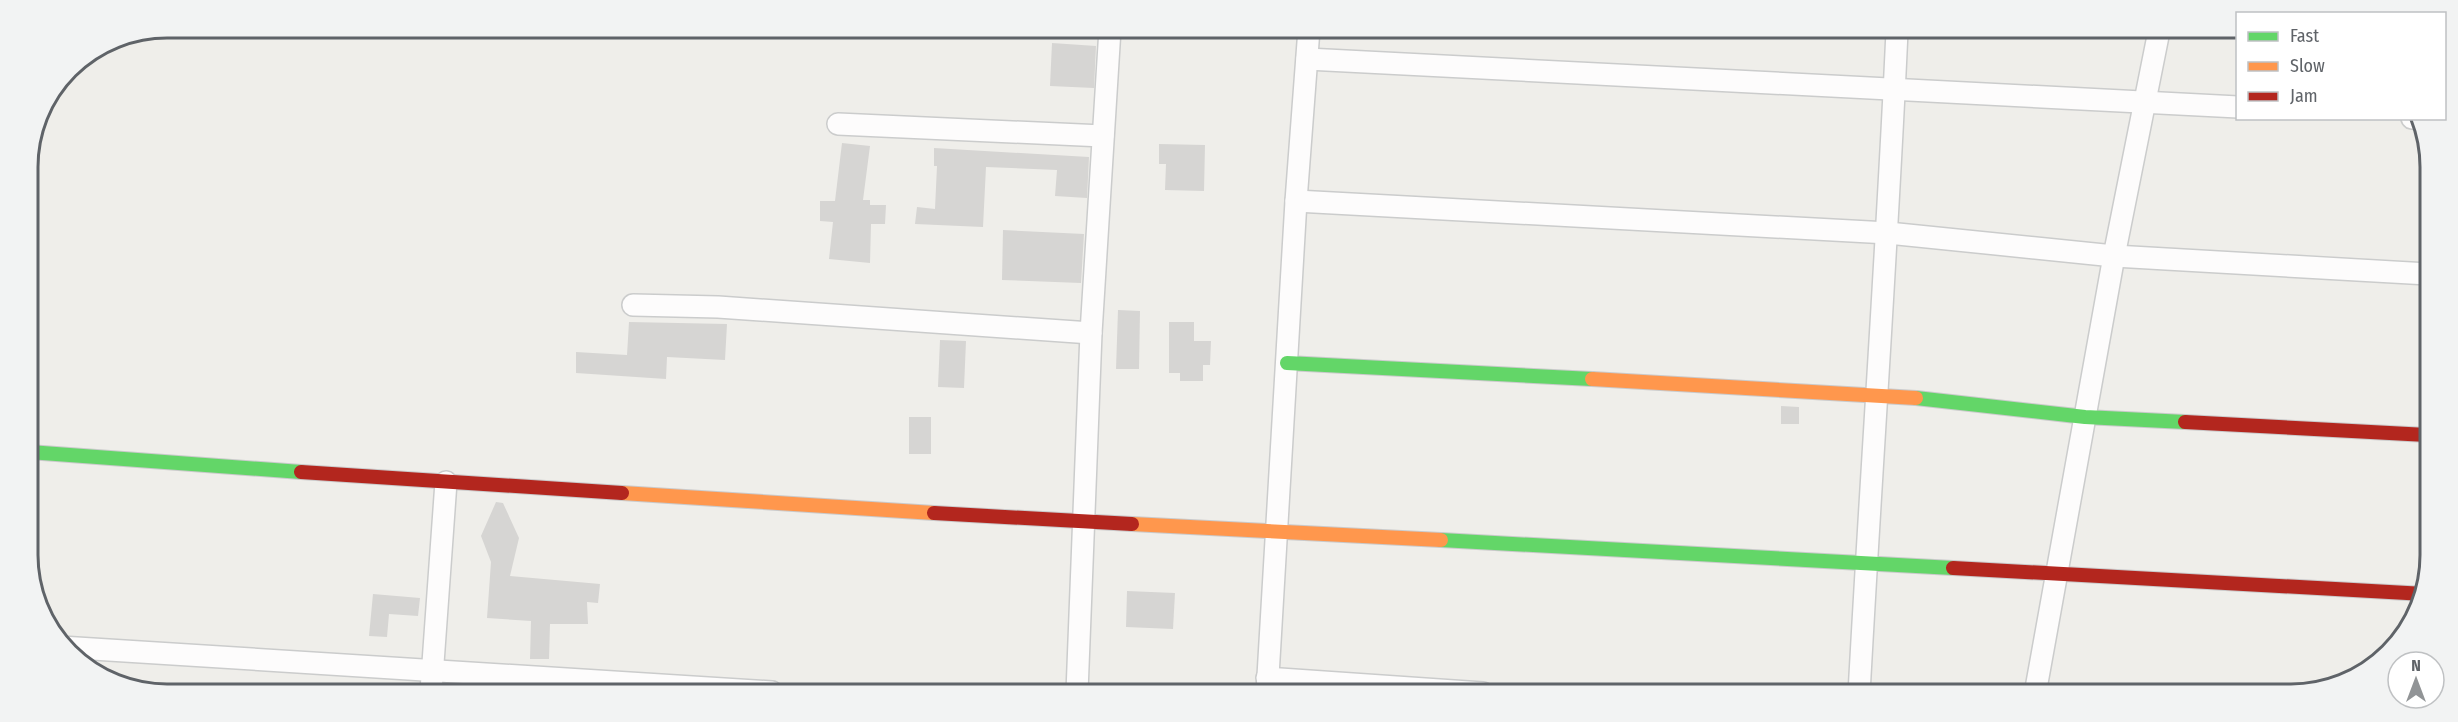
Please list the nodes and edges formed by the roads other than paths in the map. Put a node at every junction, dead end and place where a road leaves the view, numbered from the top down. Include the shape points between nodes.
1 (1109, 38) edge
2 (1308, 38) edge
3 (1897, 38) edge
4 (2158, 38) edge
5 (1307, 59) junction
6 (1894, 88) junction
7 (2146, 102) junction
8 (2236, 107) edge
9 (838, 124) dead end
10 (1103, 136) junction
11 (1296, 201) junction
12 (1888, 233) junction
13 (2114, 256) junction
14 (2420, 274) edge
15 (633, 305) dead end
16 (1091, 333) junction
17 (1287, 363) junction
18 (1875, 394) junction
19 (2085, 417) junction
20 (2420, 435) edge
21 (38, 453) edge
22 (446, 482) junction
23 (1085, 522) junction
24 (1276, 530) junction
25 (1866, 565) junction
26 (2055, 572) junction
27 (2415, 593) edge
28 (77, 647) edge
29 (432, 670) junction
30 (431, 684) edge
31 (648, 684) edge
32 (1077, 684) edge
33 (1267, 684) edge
34 (1860, 684) edge
35 (2037, 684) edge

1 - 10 street
2 - 5 street
3 - 6 street
4 - 7 street
5 - 6 street
5 - 11 street
6 - 7 street
6 - 12 street
7 - 8 street
7 - 13 street
9 - 10 street
10 - 16 street
11 - 12 street
11 - 17 street
12 - 13 street
12 - 18 street
13 - 14 street
13 - 19 street
15 - 16 street via 718,307
16 - 23 street
17 - 18 street
17 - 24 street
18 - 19 street
18 - 25 street
19 - 20 street
19 - 26 street
21 - 22 street
22 - 23 street
22 - 29 street
23 - 24 street
23 - 32 street
24 - 25 street
24 - 33 street
25 - 26 street
25 - 34 street
26 - 27 street
26 - 35 street
28 - 29 street
29 - 30 street
29 - 31 street

